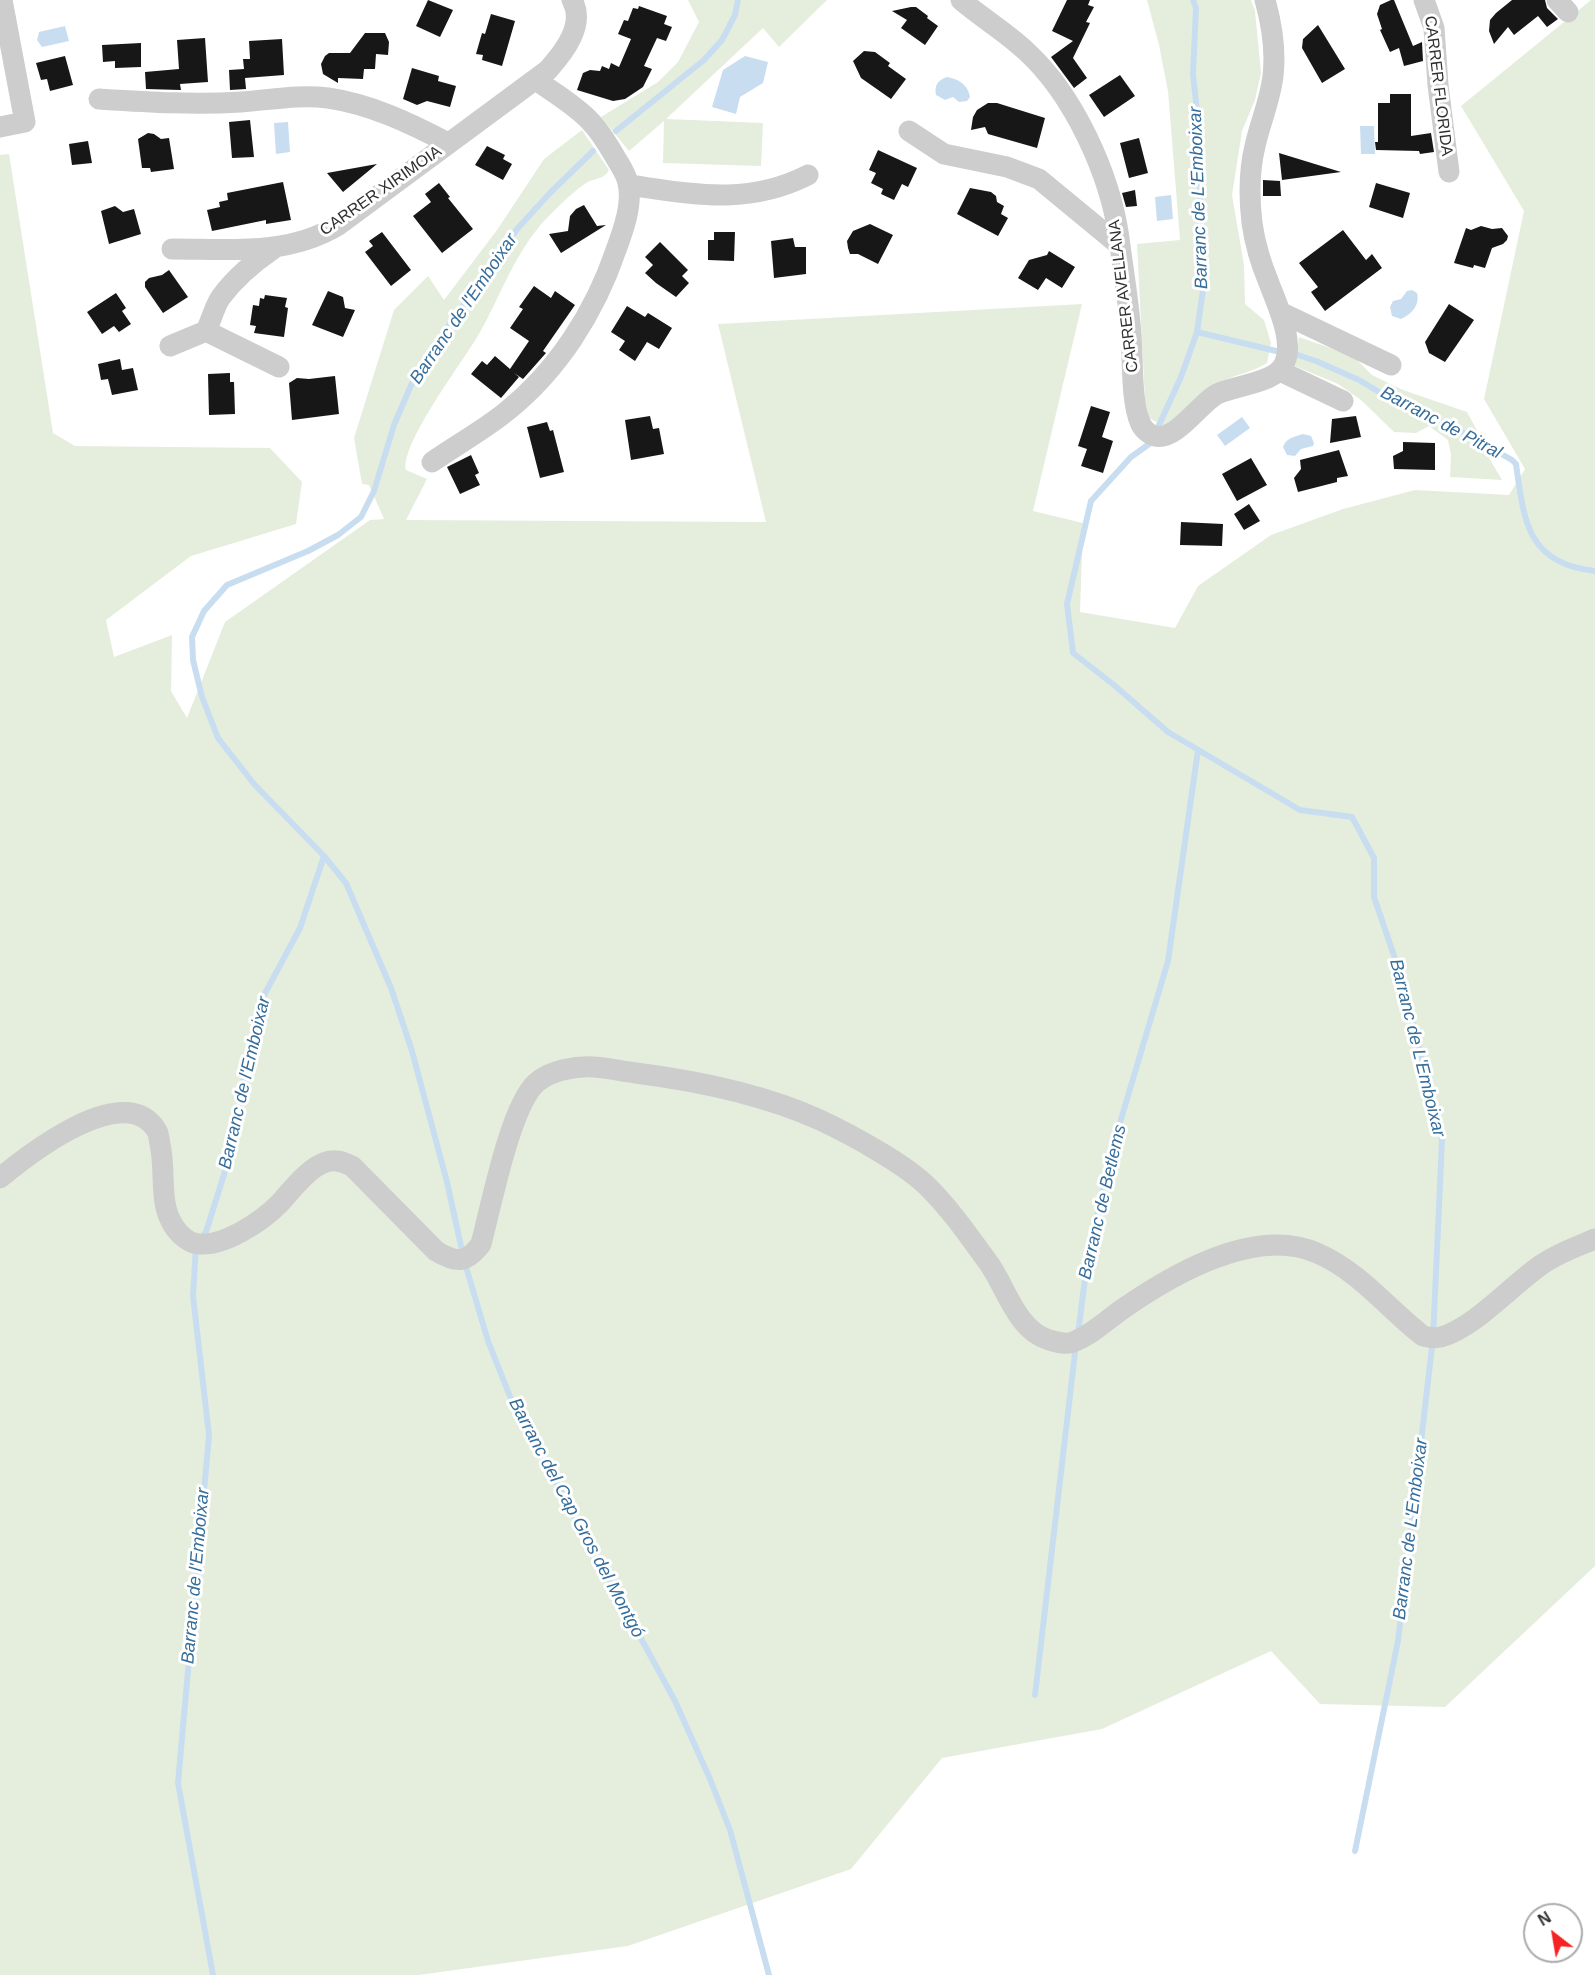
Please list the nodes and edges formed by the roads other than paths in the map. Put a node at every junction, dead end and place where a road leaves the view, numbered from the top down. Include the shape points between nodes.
1 (2, 0) edge
2 (572, 0) edge
3 (961, 0) edge
4 (1265, 0) edge
5 (1424, 0) edge
6 (536, 80) junction
7 (99, 99) dead end
8 (0, 127) edge
9 (909, 131) dead end
10 (448, 143) junction
11 (1449, 172) dead end
12 (808, 175) dead end
13 (629, 185) junction
14 (1119, 245) junction
15 (172, 249) dead end
16 (273, 249) junction
17 (1282, 313) junction
18 (206, 331) junction
19 (170, 346) dead end
20 (1391, 365) dead end
21 (279, 367) dead end
22 (1280, 371) junction
23 (1343, 401) dead end
24 (432, 462) dead end
25 (0, 1178) edge
26 (1595, 1239) edge

1 - 8 street via 25,122
2 - 6 street, CARRER XIRIMOIA via 577,12 572,35 560,57
3 - 14 street, CARRER AVELLANA via 1027,52 1058,89 1083,129 1102,174
4 - 17 street via 1275,61 1251,164 1250,199 1257,249
5 - 11 street, CARRER FLORIDA via 1434,28
6 - 10 street, CARRER XIRIMOIA
6 - 13 street via 589,119
7 - 10 street via 174,104 325,98 378,111
9 - 14 street via 944,154 1007,167 1039,179
10 - 16 street, CARRER XIRIMOIA via 337,226 311,239
12 - 13 street via 772,190 729,196
13 - 24 street via 626,216 612,261 593,305 567,348 507,411
14 - 22 street, CARRER AVELLANA via 1138,417 1148,433 1168,434 1221,392
15 - 16 street, CARRER XIRIMOIA
16 - 18 street via 255,261 219,298
17 - 20 street
17 - 22 street via 1286,362
18 - 19 street
18 - 21 street
22 - 23 street
25 - 26 street via 56,1137 97,1116 117,1112 145,1118 157,1131 162,1152 162,1189 170,1223 196,1244 208,1245 234,1237 276,1206 324,1162 340,1160 352,1166 436,1251 464,1260 481,1244 525,1096 537,1082 554,1072 591,1066 686,1080 755,1097 820,1120 855,1138 927,1186 992,1268 1018,1314 1038,1335 1064,1343 1092,1332 1189,1270 1262,1245 1307,1249 1330,1259 1358,1277 1422,1335 1441,1337 1472,1321 1554,1256

